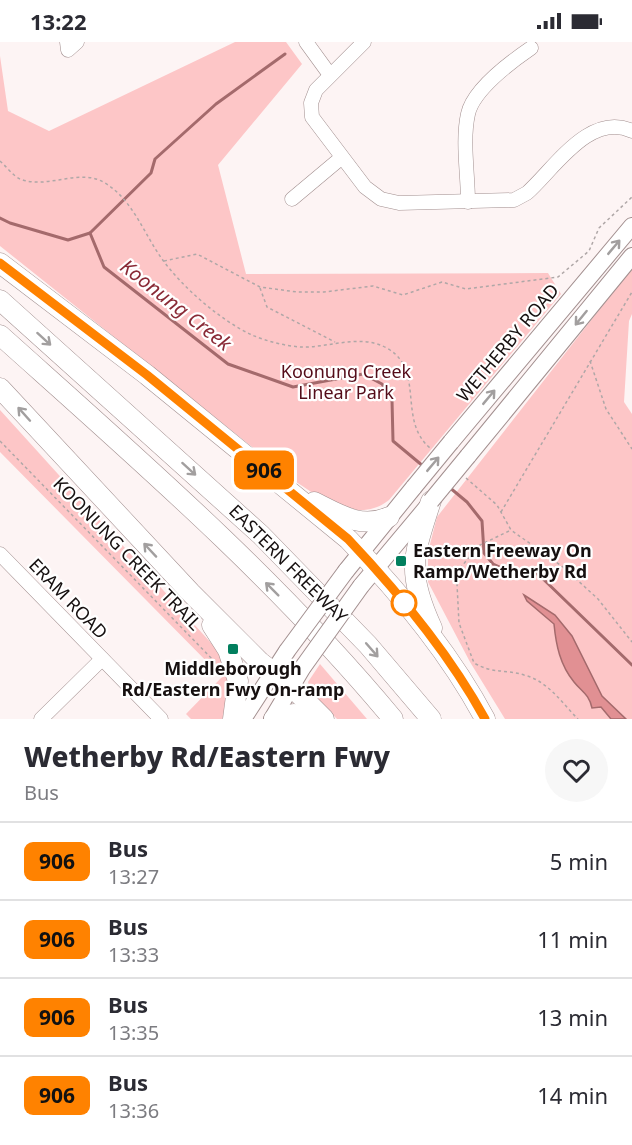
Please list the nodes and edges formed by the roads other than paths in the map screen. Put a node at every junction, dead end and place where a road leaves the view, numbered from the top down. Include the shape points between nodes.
1 (67, 42) edge
2 (77, 42) edge
3 (306, 42) edge
4 (364, 42) edge
5 (531, 48) dead end
6 (330, 75) junction
7 (632, 131) edge
8 (341, 158) junction
9 (292, 199) dead end
10 (468, 202) junction
11 (632, 225) edge
12 (632, 256) edge
13 (0, 263) edge
14 (0, 300) edge
15 (0, 335) edge
16 (0, 388) edge
17 (264, 470) junction
18 (431, 501) junction
19 (389, 517) junction
20 (361, 552) junction
21 (0, 554) edge
22 (377, 568) junction
23 (191, 593) junction
24 (445, 654) junction
25 (102, 659) junction
26 (274, 672) junction
27 (292, 687) junction
28 (41, 719) edge
29 (161, 719) edge
30 (233, 719) edge
31 (243, 719) edge
32 (273, 719) edge
33 (306, 719) edge
34 (324, 719) edge
35 (393, 719) edge
36 (431, 719) edge
37 (485, 719) edge

1 - 2 street via 68,50
3 - 6 street
4 - 6 street
5 - 10 street via 485,87 470,106 466,124
6 - 8 street via 313,94 311,113 316,126
7 - 10 street via 611,127 593,132 520,197
8 - 9 street
8 - 10 street via 365,187 386,201
19 -> 11 main road, WETHERBY ROAD, bridge
12 -> 18 main road, bridge
13 - 17 highway
14 -> 36 highway, EASTERN FREEWAY via 261,535 368,645
35 -> 15 highway, EASTERN FREEWAY via 314,630 177,495
23 -> 16 highway
17 - 19 highway via 333,512 363,523
17 - 20 highway
18 - 22 main road
18 - 24 highway via 414,554 414,566 420,598
19 - 20 main road, WETHERBY ROAD
20 - 22 highway
20 - 26 main road, WETHERBY ROAD, bridge
21 - 25 street, ERAM ROAD
22 - 24 highway
22 - 27 main road, bridge
23 - 26 highway
23 - 30 highway via 228,650 238,681
24 - 37 highway
25 - 28 street
25 - 29 street, ERAM ROAD
26 - 27 highway
26 - 31 main road, WETHERBY ROAD
27 - 32 main road
27 - 34 highway
32 - 33 highway via 294,714

